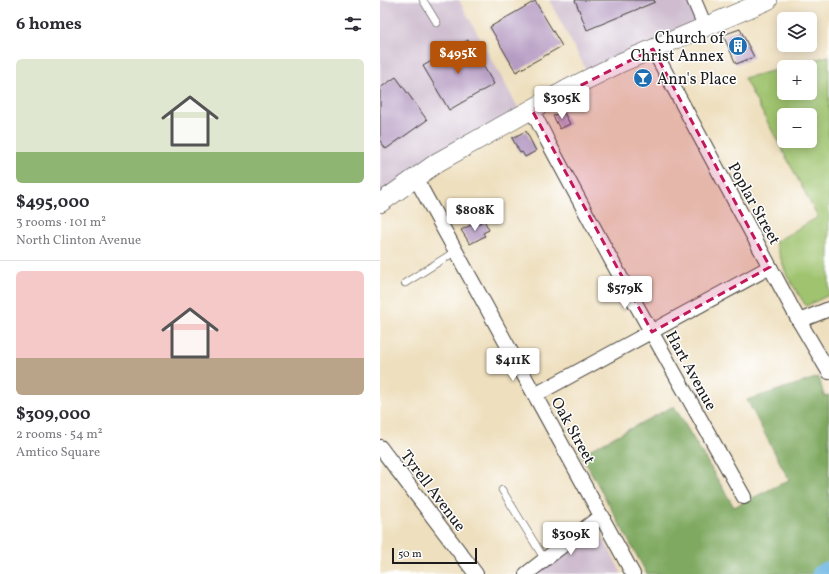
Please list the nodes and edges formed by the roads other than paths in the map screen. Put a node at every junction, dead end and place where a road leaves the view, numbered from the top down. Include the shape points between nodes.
1 (423, 0) edge
2 (694, 0) edge
3 (768, 0) edge
4 (437, 24) dead end
5 (705, 26) junction
6 (652, 49) junction
7 (532, 110) junction
8 (415, 178) junction
9 (380, 203) edge
10 (456, 251) junction
11 (770, 267) junction
12 (405, 283) dead end
13 (829, 309) edge
14 (799, 321) junction
15 (652, 332) junction
16 (829, 372) edge
17 (535, 395) junction
18 (380, 447) edge
19 (502, 490) dead end
20 (744, 497) dead end
21 (602, 517) junction
22 (545, 560) junction
23 (476, 574) edge
24 (526, 574) edge
25 (633, 574) edge

1 - 4 lane
2 - 5 street
3 - 5 street
5 - 6 street
6 - 7 street via 553,97
6 - 11 street, Poplar Street
7 - 8 street via 438,162
7 - 15 street, Hart Avenue
8 - 9 street
8 - 10 street, Oak Street
10 - 12 lane
10 - 17 street, Oak Street
11 - 14 street, Poplar Street
11 - 15 street
13 - 14 street
14 - 16 street, Poplar Street
15 - 17 street
15 - 20 street, Hart Avenue
17 - 21 street, Oak Street
18 - 23 street, Tyrell Avenue
19 - 22 lane
21 - 22 street
21 - 25 street, Oak Street
22 - 24 street

